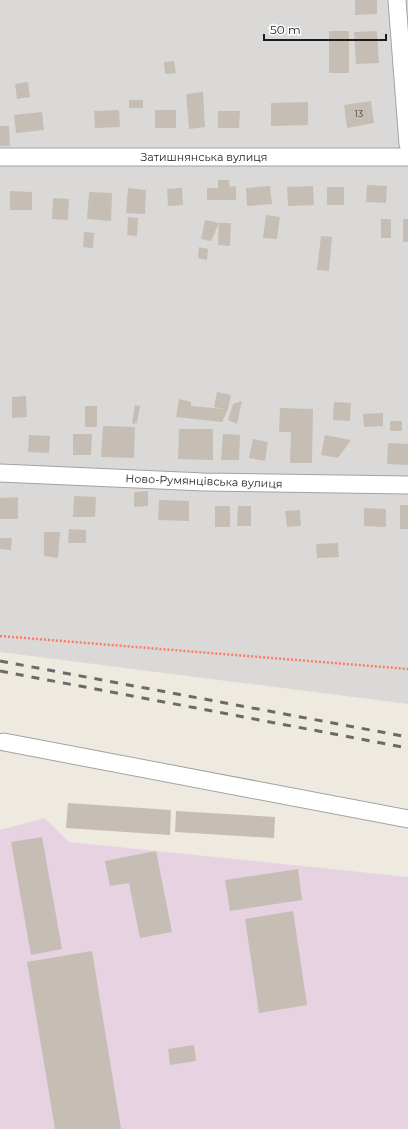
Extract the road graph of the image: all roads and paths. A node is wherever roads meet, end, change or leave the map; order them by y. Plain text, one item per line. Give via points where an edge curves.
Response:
1 (397, 0) edge
2 (408, 144) edge
3 (0, 156) edge
4 (408, 157) edge
5 (0, 473) edge
6 (408, 485) edge
7 (0, 636) edge
8 (408, 669) edge
9 (4, 742) dead end
10 (408, 819) edge

1 - 2 street
3 - 4 street, Затишнянська вулиця
5 - 6 street, Ново-Румянцівська вулиця via 204,482
7 - 8 path
9 - 10 street

